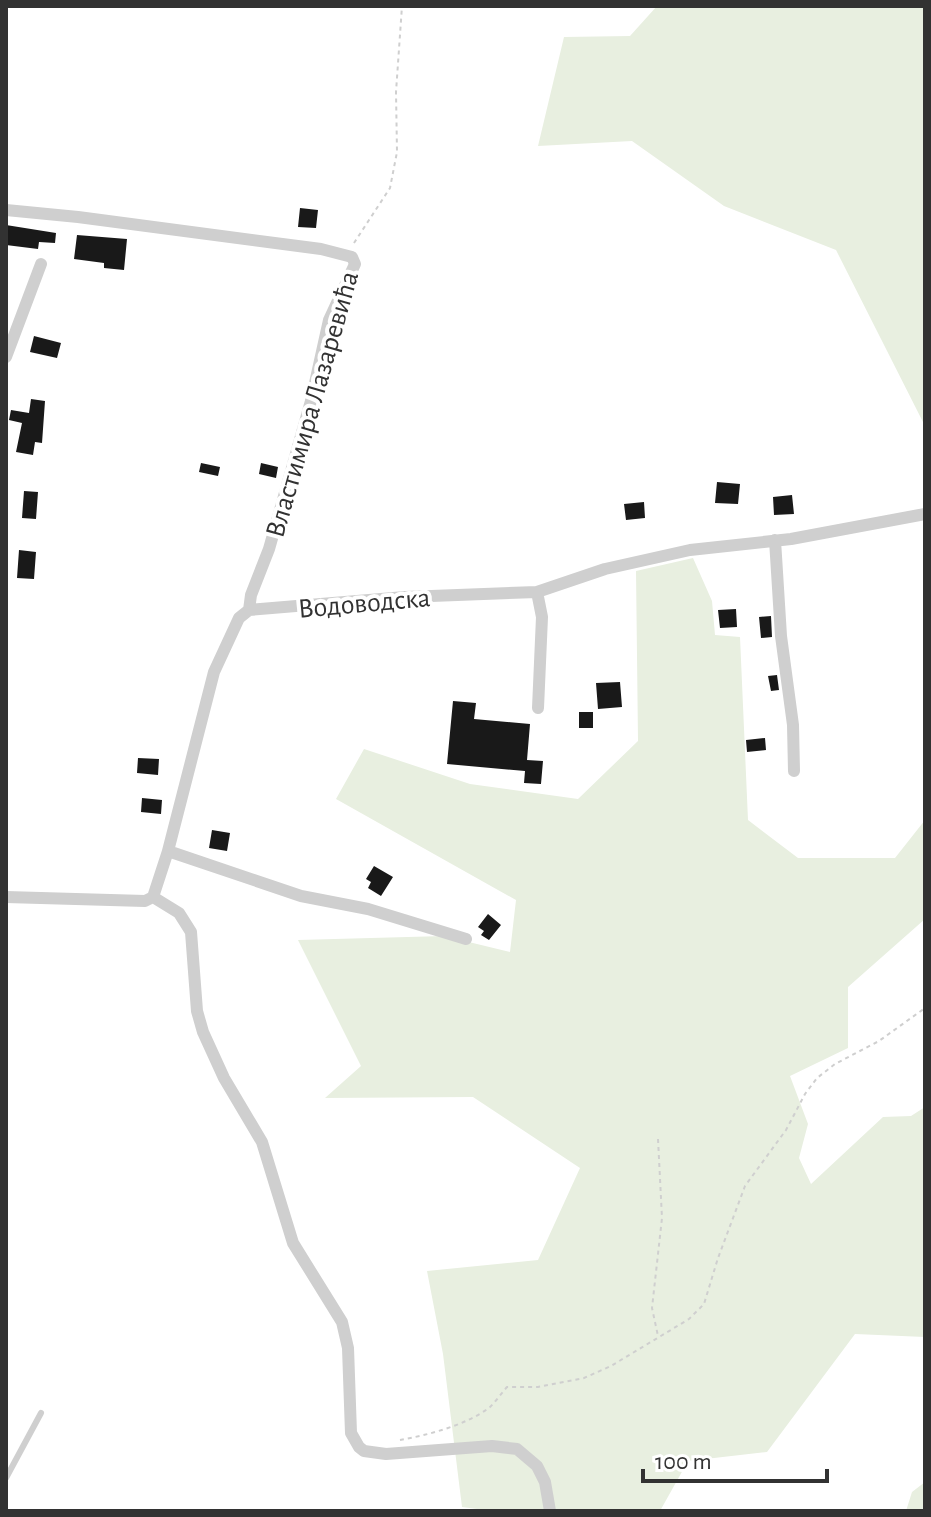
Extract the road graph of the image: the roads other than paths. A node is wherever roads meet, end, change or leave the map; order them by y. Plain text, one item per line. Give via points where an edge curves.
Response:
1 (6, 210) edge
2 (41, 264) dead end
3 (6, 357) edge
4 (925, 514) edge
5 (775, 540) junction
6 (537, 592) junction
7 (249, 610) junction
8 (538, 708) dead end
9 (794, 771) dead end
10 (168, 851) junction
11 (6, 897) edge
12 (153, 897) junction
13 (466, 939) dead end
14 (41, 1413) dead end
15 (6, 1478) edge
16 (550, 1511) edge

1 - 7 street, Властимира Лазаревића via 347,254 355,264 329,320 311,401
2 - 3 street
4 - 5 street, Водоводска
5 - 6 street, Водоводска via 690,550 605,569
5 - 9 street
6 - 7 street, Водоводска
6 - 8 street via 542,617
7 - 10 street via 239,618 214,672
10 - 12 street
10 - 13 street via 301,896 368,909
11 - 12 street
12 - 16 street via 179,913 191,932 203,1032 262,1142 293,1243 342,1322 351,1433 359,1447 371,1454 517,1449 537,1466
14 - 15 lane

